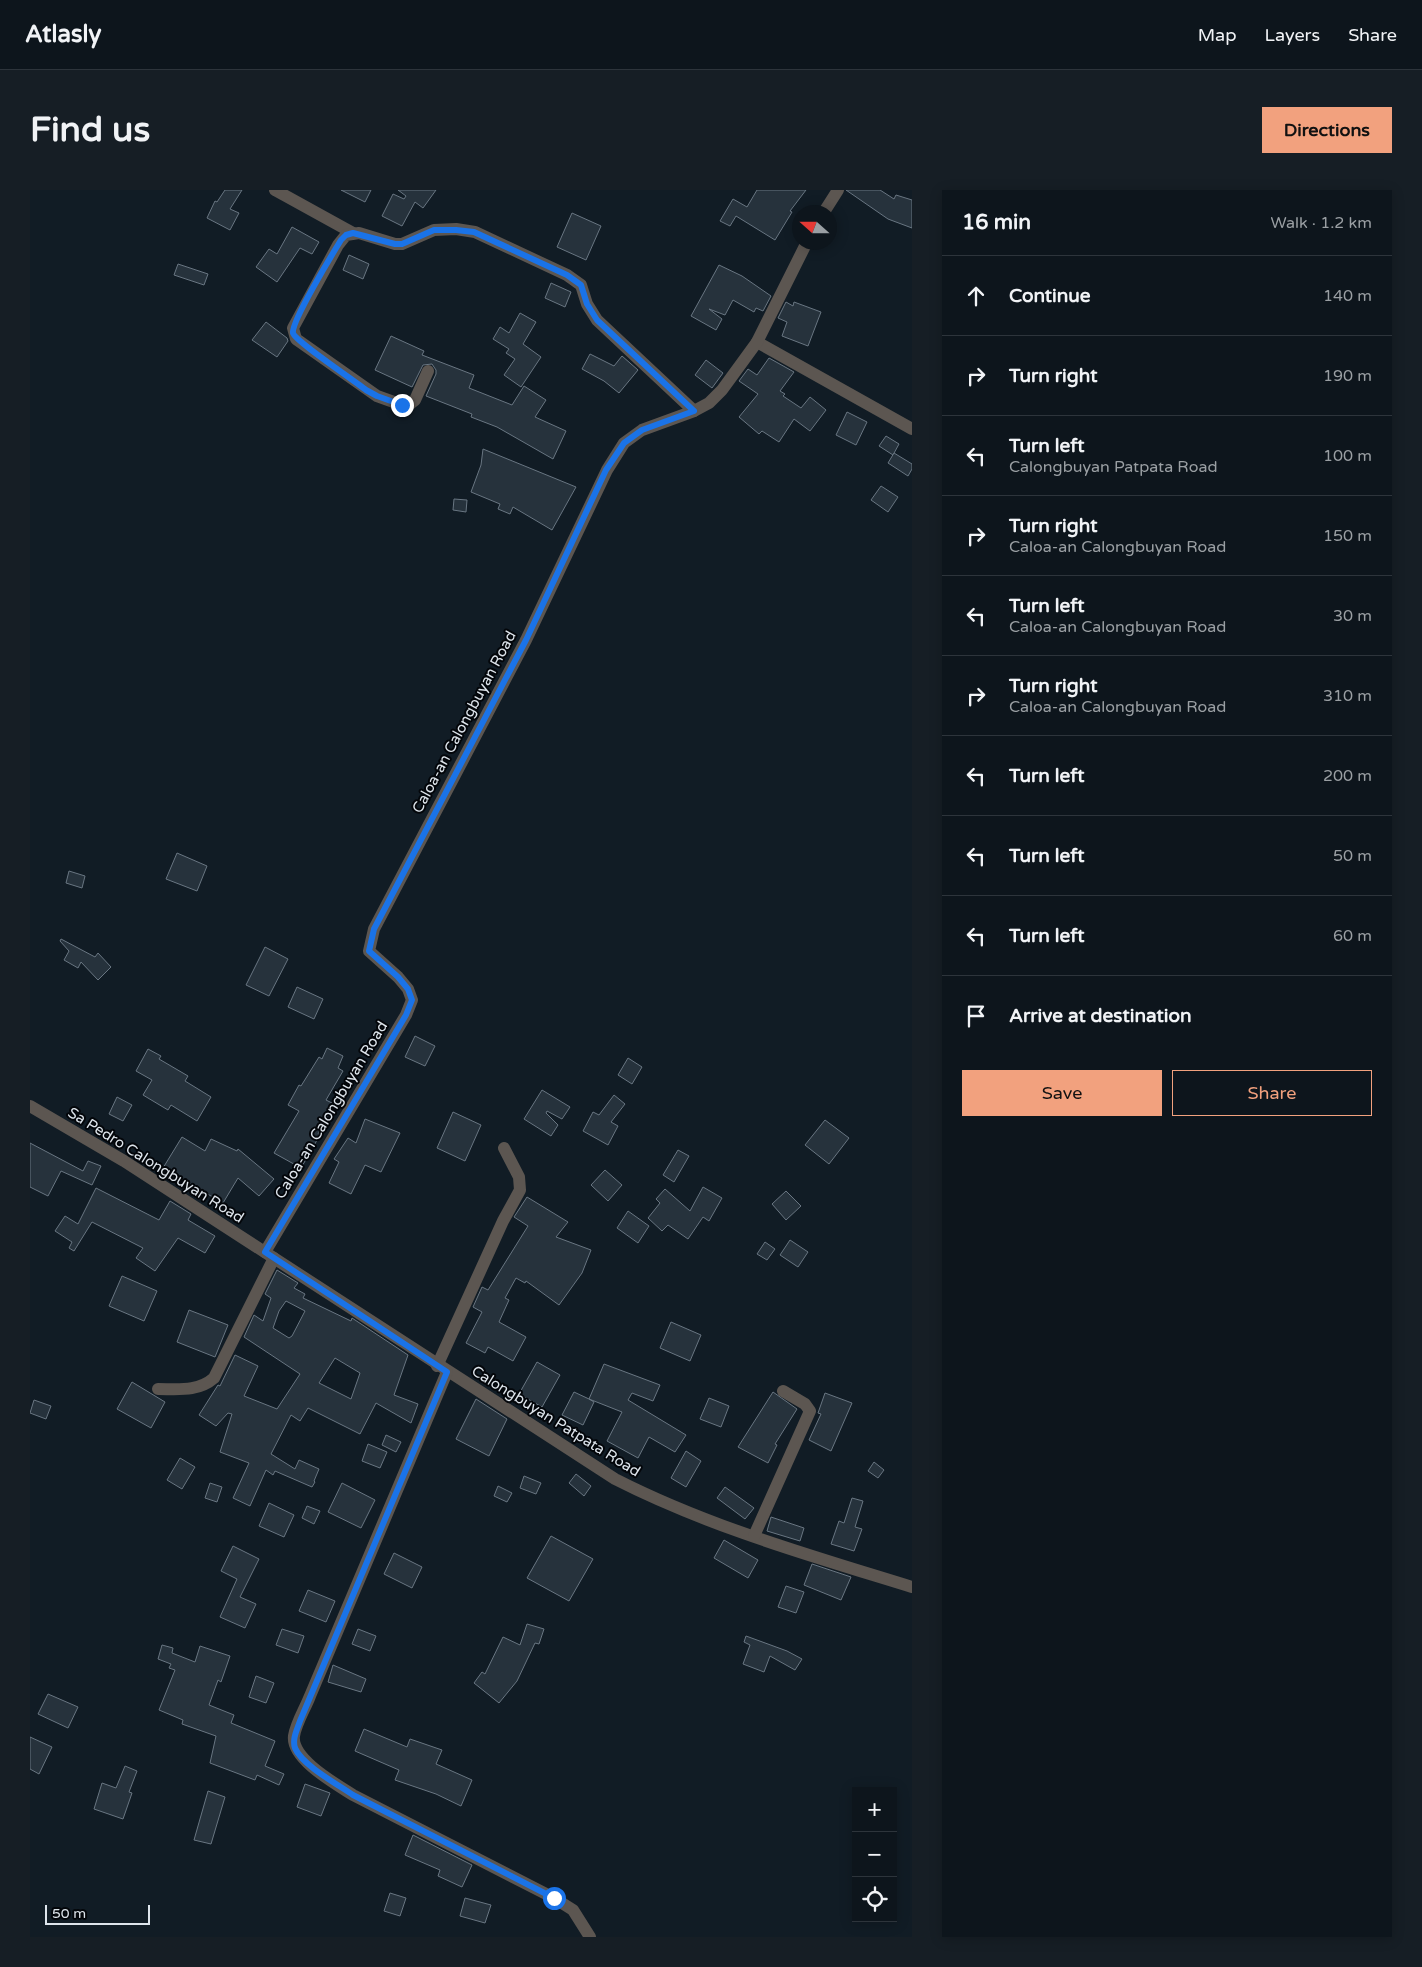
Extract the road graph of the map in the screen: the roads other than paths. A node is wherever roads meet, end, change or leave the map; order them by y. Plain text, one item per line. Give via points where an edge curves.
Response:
1 (275, 190) edge
2 (838, 190) edge
3 (828, 205) edge
4 (353, 233) junction
5 (803, 250) edge
6 (757, 342) junction
7 (428, 371) dead end
8 (694, 411) junction
9 (912, 430) edge
10 (30, 1106) edge
11 (504, 1148) dead end
12 (270, 1255) junction
13 (442, 1369) junction
14 (158, 1389) dead end
15 (782, 1391) dead end
16 (754, 1536) junction
17 (912, 1587) edge
18 (590, 1937) edge

1 - 4 street
2 - 3 street
4 - 7 street via 341,240 307,299 293,333 303,345 366,390 390,402 402,405 416,400
4 - 8 street via 395,244 434,230 474,232 567,275 581,285 602,326
5 - 6 street, Caloa-an Calongbuyan Road
6 - 8 street, Caloa-an Calongbuyan Road via 722,390 709,403
6 - 9 street
8 - 12 street, Caloa-an Calongbuyan Road via 642,430 624,443 606,470 526,640 374,929 369,951 408,989 412,1000
10 - 12 street, Sa Pedro Calongbuyan Road
11 - 13 street via 519,1178 520,1190 503,1221
12 - 13 street, Calongbuyan Patpata Road
12 - 14 street via 214,1378 208,1384 190,1389
13 - 16 street, Calongbuyan Patpata Road via 615,1479
13 - 18 street via 300,1721 294,1737 295,1748 322,1774 353,1795 573,1910
15 - 16 street via 805,1404 810,1411
16 - 17 street, Calongbuyan Patpata Road

